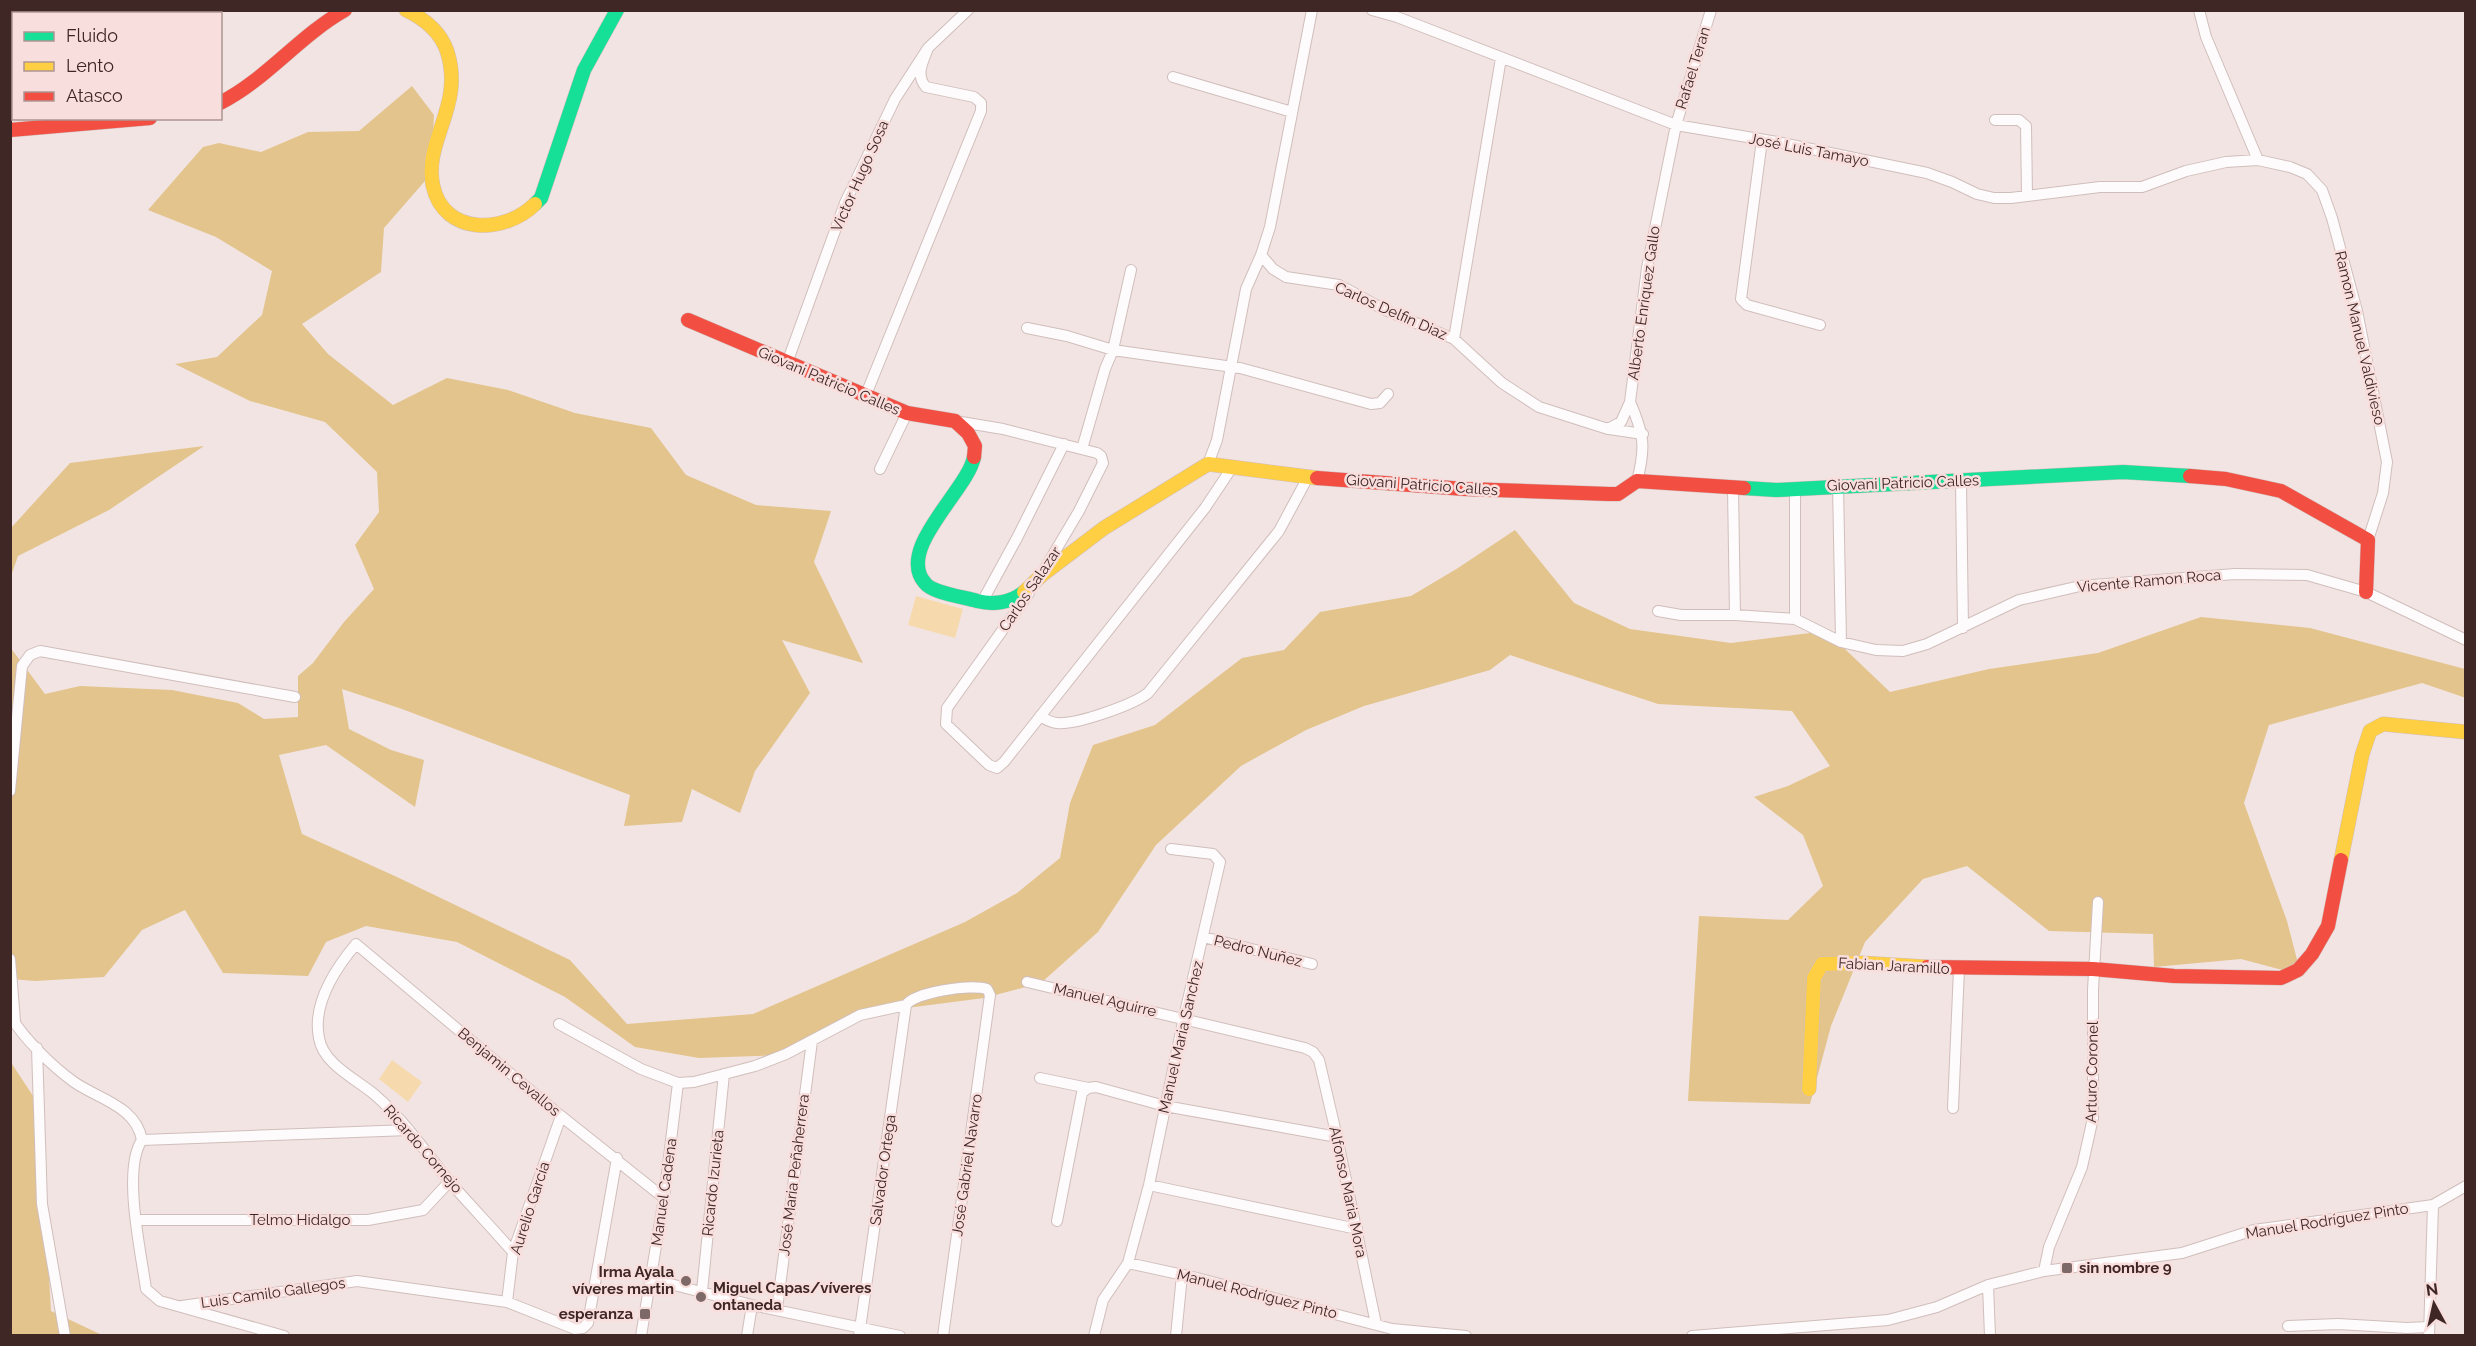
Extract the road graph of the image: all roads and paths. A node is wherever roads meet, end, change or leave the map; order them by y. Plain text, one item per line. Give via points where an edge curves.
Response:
1 (345, 10) edge
2 (406, 10) edge
3 (617, 10) edge
4 (968, 10) edge
5 (1312, 10) edge
6 (1372, 10) edge
7 (1711, 10) edge
8 (2199, 10) edge
9 (1398, 14) edge
10 (928, 48) junction
11 (1501, 58) junction
12 (1173, 77) dead end
13 (222, 102) edge
14 (1292, 112) junction
15 (127, 120) edge
16 (1995, 120) dead end
17 (1676, 125) junction
18 (10, 130) edge
19 (1762, 140) junction
20 (2258, 160) junction
21 (2026, 196) junction
22 (1261, 255) junction
23 (1131, 270) dead end
24 (688, 320) dead end
25 (1821, 325) dead end
26 (1027, 328) dead end
27 (1454, 339) junction
28 (1113, 350) junction
29 (787, 363) junction
30 (1232, 368) junction
31 (1388, 394) dead end
32 (865, 397) junction
33 (1630, 402) junction
34 (907, 413) junction
35 (955, 422) junction
36 (1608, 429) junction
37 (1643, 434) junction
38 (1064, 444) junction
39 (1082, 449) junction
40 (1208, 464) junction
41 (1233, 466) junction
42 (880, 469) dead end
43 (1308, 477) junction
44 (1636, 481) junction
45 (1961, 482) junction
46 (1838, 485) junction
47 (1732, 487) junction
48 (1795, 488) junction
49 (2368, 540) junction
50 (1042, 575) junction
51 (2366, 592) junction
52 (982, 602) junction
53 (1658, 611) dead end
54 (1735, 615) junction
55 (1795, 620) junction
56 (1963, 628) junction
57 (2466, 640) edge
58 (1841, 642) junction
59 (296, 697) dead end
60 (1040, 716) junction
61 (2466, 732) edge
62 (10, 791) edge
63 (1171, 849) dead end
64 (2098, 902) dead end
65 (1203, 937) junction
66 (10, 959) edge
67 (1312, 964) dead end
68 (1959, 969) junction
69 (2093, 969) junction
70 (1027, 982) dead end
71 (906, 1005) junction
72 (1184, 1017) junction
73 (13, 1020) edge
74 (559, 1024) dead end
75 (812, 1041) junction
76 (37, 1048) junction
77 (325, 1055) joint
78 (1319, 1060) joint
79 (724, 1074) junction
80 (1040, 1078) dead end
81 (678, 1083) junction
82 (1809, 1089) dead end
83 (1085, 1091) junction
84 (1165, 1106) junction
85 (1953, 1108) dead end
86 (561, 1116) junction
87 (409, 1130) junction
88 (1337, 1137) junction
89 (142, 1140) junction
90 (617, 1158) junction
91 (450, 1181) junction
92 (1149, 1185) junction
93 (2466, 1186) edge
94 (664, 1198) junction
95 (2433, 1205) junction
96 (137, 1220) junction
97 (1057, 1221) dead end
98 (1357, 1229) junction
99 (513, 1252) junction
100 (1128, 1263) junction
101 (2044, 1271) junction
102 (1182, 1275) junction
103 (651, 1279) junction
104 (1988, 1285) junction
105 (702, 1292) junction
106 (507, 1302) junction
107 (752, 1305) junction
108 (182, 1306) junction
109 (777, 1309) junction
110 (1376, 1324) junction
111 (2288, 1326) dead end
112 (860, 1331) edge
113 (2429, 1331) edge
114 (1392, 1332) edge
115 (65, 1335) edge
116 (284, 1335) edge
117 (641, 1335) edge
118 (747, 1335) edge
119 (895, 1335) edge
120 (944, 1335) edge
121 (1094, 1335) edge
122 (1176, 1335) edge
123 (1445, 1335) edge
124 (1466, 1335) edge
125 (1692, 1335) edge
126 (1990, 1335) edge

1 - 13 street via 329,18 273,68
2 - 3 street via 439,34 452,74 451,93 437,141 434,188 446,211 457,220 499,227 521,218 541,198 584,70
4 - 10 street, Victor Hugo Sosa
5 - 14 street
6 - 9 street, José Luis Tamayo
7 - 17 street, Rafael Teran
8 - 20 street via 2206,38
9 - 11 street, José Luis Tamayo
10 - 29 street, Victor Hugo Sosa via 895,99 846,203
10 - 32 street via 920,73 926,87 974,97 981,102 981,111
11 - 17 street, José Luis Tamayo
11 - 27 street
12 - 14 street
14 - 22 street
15 - 18 street
16 - 21 street via 2019,120 2026,126
17 - 19 street, José Luis Tamayo
17 - 33 street, Alberto Enriquez Gallo via 1647,268
19 - 21 street, José Luis Tamayo via 1927,173 1994,198
19 - 25 street via 1741,299 1747,305
20 - 21 street, José Luis Tamayo via 2186,171 2142,187 2100,187
20 - 49 street, Ramon Manuel Valdivieso via 2307,174 2322,190 2332,218 2357,311 2387,462 2383,493
22 - 27 street, Carlos Delfin Diaz via 1286,277 1339,285 1385,310
22 - 30 street via 1246,289
23 - 28 street
24 - 29 street, Giovani Patricio Calles
26 - 28 street
27 - 36 street, Carlos Delfin Diaz via 1502,383 1539,407
28 - 30 street
28 - 39 street
29 - 32 street, Giovani Patricio Calles
30 - 31 street via 1371,404 1380,403
30 - 40 street
32 - 34 street, Giovani Patricio Calles
33 - 36 street via 1621,422
33 - 37 street, Alberto Enriquez Gallo
34 - 35 street, Giovani Patricio Calles
34 - 42 street
35 - 38 street
35 - 52 street via 975,446 973,461 923,542 919,572 933,589
36 - 37 street, Carlos Delfin Diaz
37 - 44 street, Alberto Enriquez Gallo via 1642,462
38 - 39 street
38 - 52 street
39 - 50 street, Carlos Salazar via 1101,456 1103,463
40 - 41 street, Giovani Patricio Calles
40 - 50 street via 1104,528
41 - 43 street, Giovani Patricio Calles
41 - 60 street via 1205,508
43 - 44 street, Giovani Patricio Calles via 1465,489 1610,494 1618,494
43 - 60 street via 1279,531 1148,693 1130,704 1076,721 1057,723
44 - 47 street, Giovani Patricio Calles
45 - 46 street, Giovani Patricio Calles
45 - 49 street, Giovani Patricio Calles via 2123,472 2226,479 2281,491
45 - 56 street
46 - 48 street, Giovani Patricio Calles
46 - 58 street
47 - 48 street, Giovani Patricio Calles
47 - 54 street
48 - 55 street
49 - 51 street
50 - 52 street via 1018,597 1001,603
50 - 60 street, Carlos Salazar via 947,708 946,724 988,765 997,768
51 - 56 street, Vicente Ramon Roca via 2307,575 2235,574 2080,586 2019,600
51 - 57 street, Vicente Ramon Roca
53 - 54 street, Vicente Ramon Roca
54 - 55 street, Vicente Ramon Roca
55 - 58 street, Vicente Ramon Roca
56 - 58 street, Vicente Ramon Roca via 1903,651
59 - 62 street via 40,651 30,655 22,666
61 - 69 street, Fabian Jaramillo via 2383,724 2370,731 2328,926 2298,970 2281,978 2174,976
63 - 65 street, Manuel Maria Sanchez via 1214,854 1219,859
64 - 69 street, Arturo Coronel
65 - 67 street, Pedro Nuñez
65 - 72 street, Manuel Maria Sanchez
66 - 73 street
68 - 69 street, Fabian Jaramillo
68 - 82 street, Fabian Jaramillo via 1822,964 1814,978
68 - 85 street
69 - 101 street, Arturo Coronel via 2093,1118 2082,1167 2049,1247
70 - 72 street, Manuel Aguirre
71 - 75 street via 860,1015
71 - 112 street, Salvador Ortega
71 - 120 street, José Gabriel Navarro via 922,994 953,990 982,987 990,995
72 - 78 street, Manuel Aguirre via 1305,1048
72 - 84 street, Manuel Maria Sanchez
73 - 76 street
74 - 81 street via 641,1069
75 - 79 street via 786,1054
75 - 109 street, José Maria Peñaherrera
76 - 89 street via 74,1082 127,1113 140,1128
76 - 115 street via 42,1204
77 - 86 street, Benjamin Cevallos via 319,1039 318,1017 339,964 356,944
77 - 87 street, Ricardo Cornejo via 374,1094
78 - 88 street, Alfonso Maria Mora
79 - 81 street
79 - 105 street, Ricardo Izurieta
80 - 83 street
81 - 94 street, Manuel Cadena
83 - 84 street via 1096,1087
83 - 97 street
84 - 88 street
84 - 92 street, Manuel Maria Sanchez
86 - 90 street, Benjamin Cevallos
86 - 99 street, Aurelio García
87 - 89 street
87 - 91 street, Ricardo Cornejo
88 - 98 street, Alfonso Maria Mora
89 - 96 street via 134,1157 132,1192
90 - 94 street, Benjamin Cevallos
90 - 106 street, Luis Camilo Gallegos via 588,1323 575,1329
91 - 96 street, Telmo Hidalgo via 423,1210 368,1220
91 - 99 street, Ricardo Cornejo
92 - 98 street
92 - 100 street, Manuel Maria Sanchez
93 - 95 street, Manuel Rodríguez Pinto
94 - 103 street, Manuel Cadena
95 - 101 street, Manuel Rodríguez Pinto via 2254,1230 2182,1253
95 - 113 street
96 - 108 street via 146,1288 160,1300
98 - 110 street, Alfonso Maria Mora
99 - 106 street, Aurelio García
100 - 102 street, Manuel Rodríguez Pinto
100 - 121 street via 1103,1300
101 - 104 street, Manuel Rodríguez Pinto
102 - 110 street, Manuel Rodríguez Pinto
102 - 122 street
103 - 105 street
103 - 117 street, Manuel Cadena
104 - 125 street, Manuel Rodríguez Pinto via 1937,1307 1888,1320
104 - 126 street
105 - 107 street
106 - 108 street, Luis Camilo Gallegos via 357,1281
107 - 109 street
107 - 118 street
108 - 116 street
109 - 112 street
110 - 114 street, Manuel Rodríguez Pinto
111 - 113 street via 2338,1324
112 - 119 street
114 - 123 street, Manuel Rodríguez Pinto
123 - 124 street, Manuel Rodríguez Pinto

